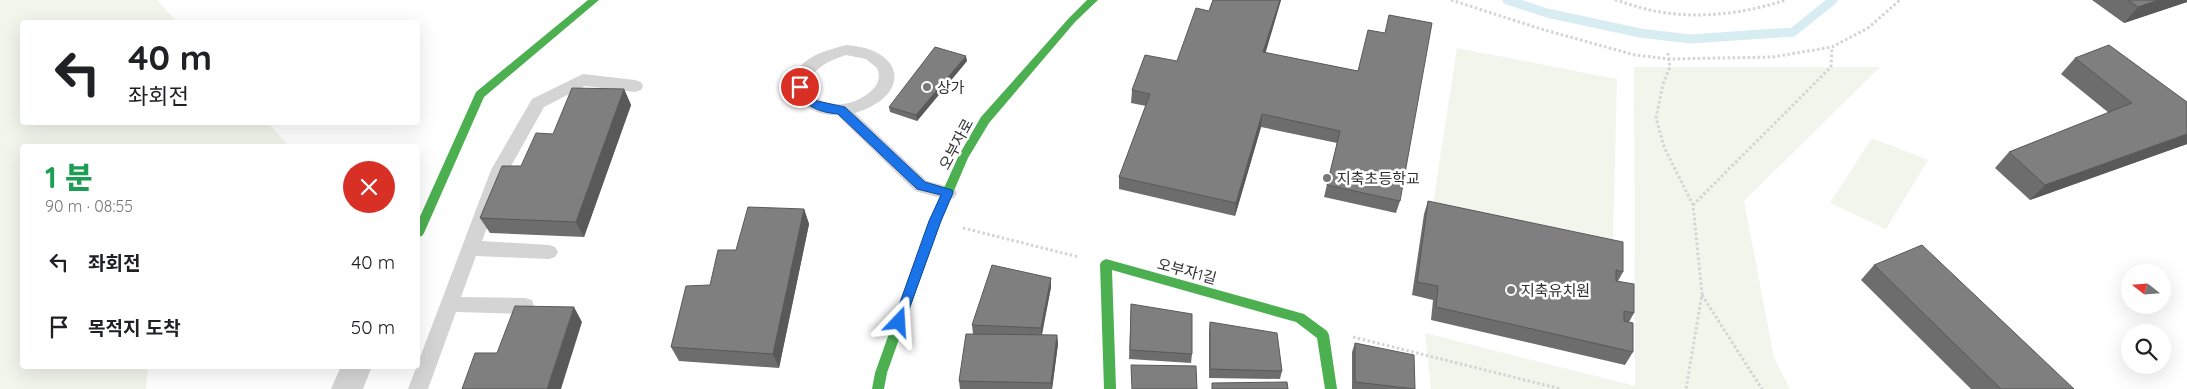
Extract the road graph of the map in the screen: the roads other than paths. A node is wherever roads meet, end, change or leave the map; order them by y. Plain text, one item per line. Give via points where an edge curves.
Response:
1 (594, 0) edge
2 (1093, 0) edge
3 (635, 86) dead end
4 (841, 110) junction
5 (948, 193) junction
6 (420, 229) edge
7 (469, 248) junction
8 (550, 252) dead end
9 (450, 304) junction
10 (525, 306) edge
11 (356, 369) edge
12 (347, 389) edge
13 (418, 389) edge
14 (878, 389) edge
15 (1110, 389) edge
16 (1331, 389) edge

1 - 6 street via 480,95
2 - 5 street, 오부자로 via 985,120
3 - 7 lane via 583,80 538,103 497,175
4 - 4 lane via 813,104 800,87 808,66 828,46 870,54 885,68 887,77 878,95
4 - 5 lane via 921,186
5 - 14 street, 오부자로 via 935,221
7 - 8 lane
7 - 9 lane
9 - 10 lane
9 - 13 lane
11 - 12 street
15 - 16 street, 오부자1길 via 1106,264 1300,318 1323,335

